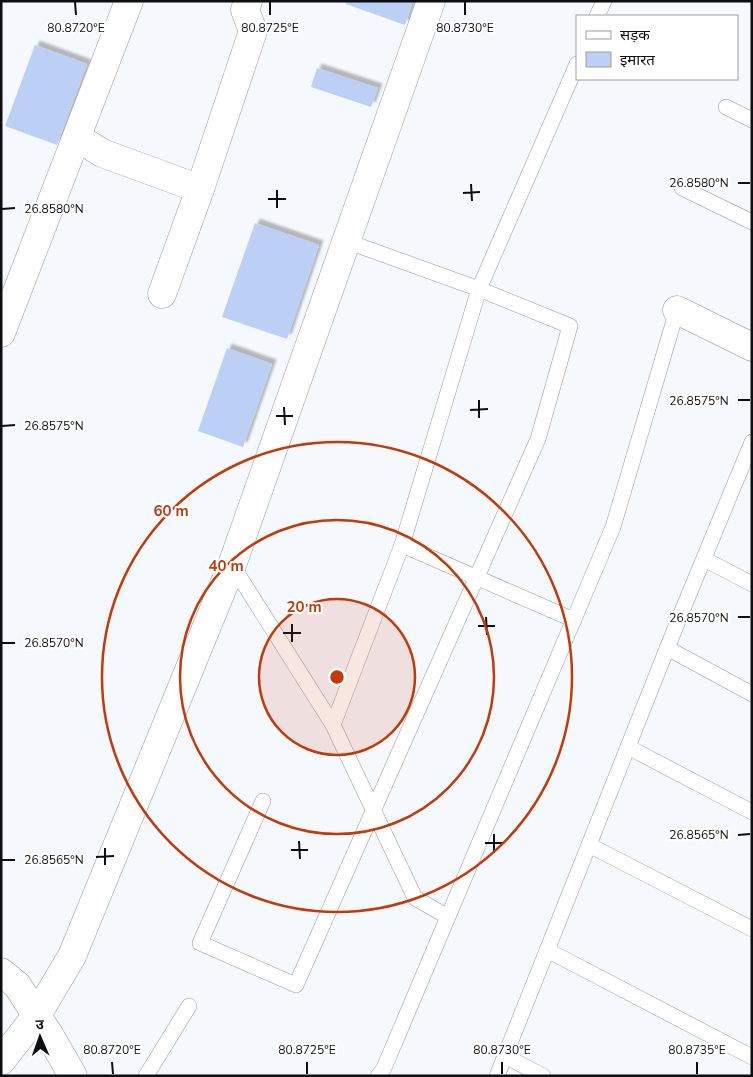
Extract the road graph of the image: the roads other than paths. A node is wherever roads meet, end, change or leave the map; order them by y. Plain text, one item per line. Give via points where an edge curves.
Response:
1 (129, 1) edge
2 (248, 1) edge
3 (431, 1) edge
4 (604, 1) edge
5 (597, 15) edge
6 (576, 66) edge
7 (726, 107) dead end
8 (752, 120) edge
9 (77, 137) junction
10 (682, 188) dead end
11 (200, 189) junction
12 (752, 222) edge
13 (346, 241) junction
14 (479, 289) junction
15 (162, 294) dead end
16 (677, 310) joint
17 (1, 333) edge
18 (752, 347) edge
19 (752, 442) edge
20 (747, 467) edge
21 (402, 545) junction
22 (704, 559) junction
23 (232, 565) junction
24 (476, 578) junction
25 (752, 584) edge
26 (574, 620) junction
27 (667, 648) junction
28 (752, 694) edge
29 (333, 724) junction
30 (628, 747) junction
31 (263, 801) dead end
32 (373, 810) junction
33 (752, 812) edge
34 (589, 845) junction
35 (448, 917) junction
36 (752, 930) edge
37 (547, 950) junction
38 (1, 972) edge
39 (189, 1006) dead end
40 (37, 1015) junction
41 (506, 1056) junction
42 (752, 1057) edge
43 (1, 1061) edge
44 (73, 1076) edge
45 (146, 1076) edge
46 (378, 1076) edge
47 (497, 1076) edge
48 (543, 1076) edge

1 - 9 street
2 - 11 street via 245,10 253,31
3 - 13 street
4 - 5 lane
6 - 14 lane
7 - 8 lane
9 - 11 street via 102,153
9 - 17 street
10 - 12 lane
11 - 15 street
13 - 14 lane
13 - 23 street
14 - 21 lane
14 - 24 lane via 570,326 538,439
16 - 18 street
16 - 26 lane via 613,527
19 - 20 lane
20 - 22 lane
21 - 24 lane
21 - 29 lane
22 - 25 lane
22 - 27 lane
23 - 29 lane
23 - 40 street via 72,956
24 - 26 lane
24 - 32 lane
26 - 35 lane
27 - 28 lane
27 - 30 lane
29 - 32 lane
30 - 33 lane
30 - 34 lane
31 - 32 lane via 200,943 296,985
32 - 35 lane via 415,898
34 - 36 lane
34 - 37 lane
35 - 46 lane
37 - 41 lane
37 - 42 lane
38 - 40 street via 18,985
39 - 45 lane
40 - 43 street
40 - 44 street
41 - 47 lane
41 - 48 lane

